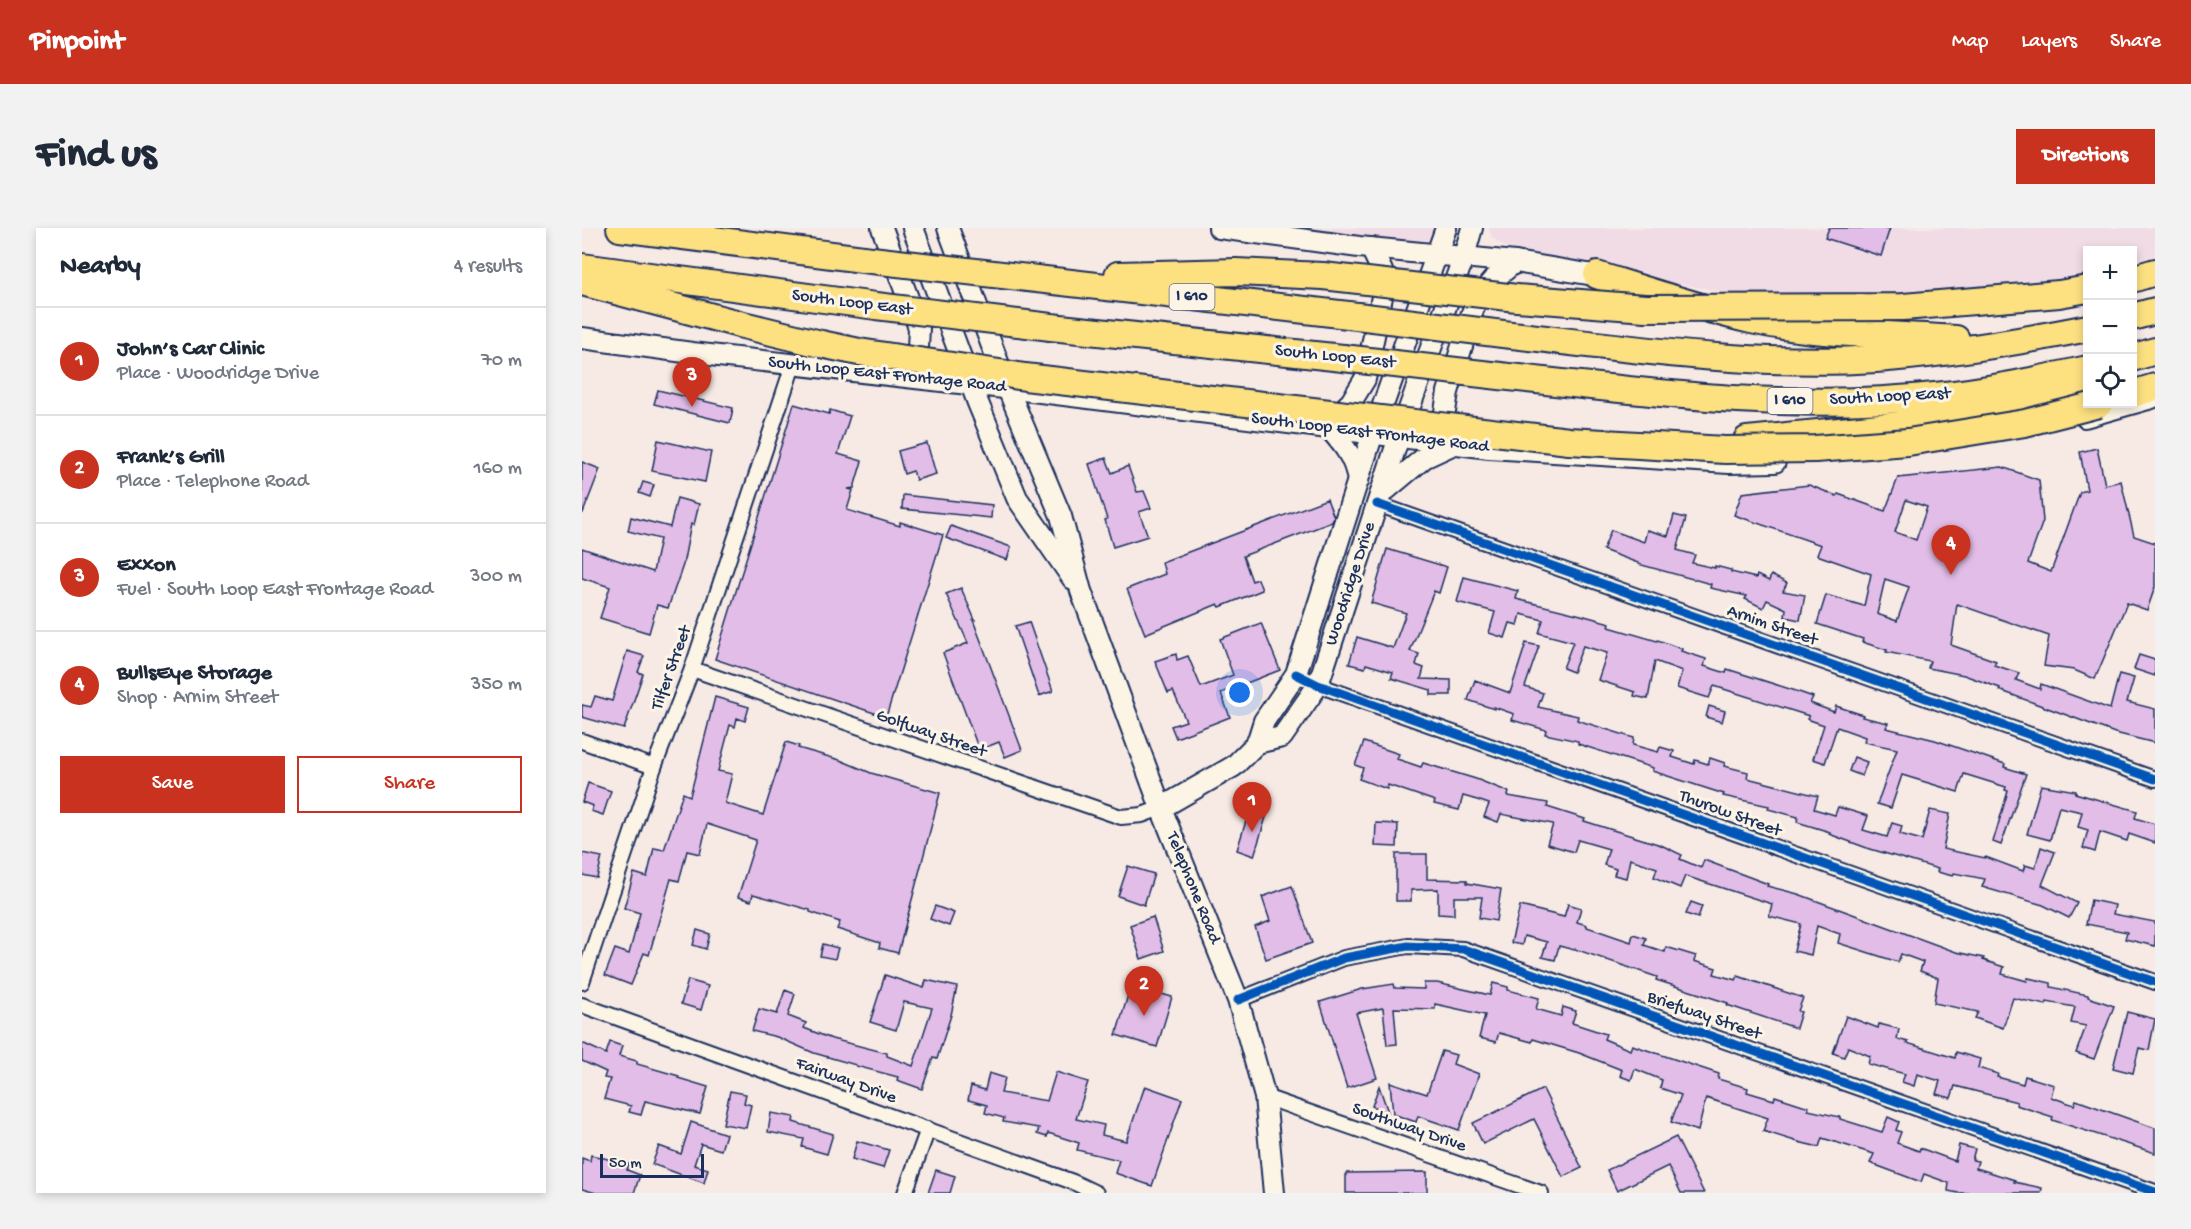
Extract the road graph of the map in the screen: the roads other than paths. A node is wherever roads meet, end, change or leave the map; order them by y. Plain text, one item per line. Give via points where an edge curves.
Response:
1 (620, 228) edge
2 (882, 228) edge
3 (913, 228) edge
4 (948, 228) edge
5 (1219, 228) edge
6 (1446, 228) edge
7 (1472, 228) edge
8 (1371, 248) junction
9 (1438, 253) junction
10 (1464, 256) junction
11 (1515, 262) junction
12 (2155, 263) edge
13 (582, 267) edge
14 (2137, 270) edge
15 (2155, 272) edge
16 (1597, 275) junction
17 (1028, 278) junction
18 (2137, 278) edge
19 (582, 282) edge
20 (2083, 288) edge
21 (2083, 288) edge
22 (2155, 311) edge
23 (2137, 316) edge
24 (2083, 329) edge
25 (582, 338) edge
26 (2013, 343) junction
27 (2155, 351) edge
28 (2137, 357) edge
29 (793, 365) junction
30 (2083, 370) edge
31 (889, 375) junction
32 (971, 386) junction
33 (2155, 387) edge
34 (1008, 389) junction
35 (2137, 393) edge
36 (2083, 394) edge
37 (2155, 397) edge
38 (2083, 408) edge
39 (1326, 427) junction
40 (1373, 433) junction
41 (1400, 437) junction
42 (1455, 444) junction
43 (1600, 456) junction
44 (1359, 482) junction
45 (1379, 500) junction
46 (1081, 591) junction
47 (692, 669) junction
48 (1296, 674) junction
49 (1318, 685) junction
50 (582, 741) edge
51 (1257, 743) junction
52 (654, 767) junction
53 (2155, 779) edge
54 (1161, 808) junction
55 (582, 982) edge
56 (2155, 982) edge
57 (1238, 1000) junction
58 (582, 1005) edge
59 (1265, 1097) junction
60 (928, 1129) junction
61 (2155, 1192) edge
62 (905, 1193) edge
63 (1096, 1193) edge
64 (1274, 1193) edge
65 (1542, 1193) edge

1 - 17 highway, I 610, bridge
2 - 31 main road via 919,328 918,348 913,356
3 - 32 main road, Telephone Road
4 - 34 main road, Telephone Road
5 - 8 main road
6 - 9 main road, Woodridge Drive
7 - 10 main road, Woodridge Drive
8 - 9 main road
8 - 39 main road via 1382,271 1383,292 1365,379 1351,402
9 - 10 main road
9 - 40 main road, Woodridge Drive
10 - 11 main road
10 - 41 main road, Woodridge Drive
11 - 16 main road
11 - 42 main road via 1476,300 1444,418
12 - 14 main road
13 - 30 highway, South Loop East / I 610, bridge via 1050,327 1704,398 1820,402 1934,397
15 - 18 highway
16 - 21 main road via 1751,305 1852,313 1949,312
16 - 26 highway via 1763,322 1809,329
17 - 20 highway, bridge via 1236,272 1323,276 1645,308 1904,307 2059,294
17 - 26 highway, I 610, bridge via 1699,356 1816,361 1875,359
19 - 38 highway, bridge via 859,352 1025,377 1569,441 1714,450 1815,449 1908,442 2025,423
22 - 23 highway
24 - 26 highway, I 610
25 - 29 main road, South Loop East Frontage Road
27 - 28 highway
29 - 31 main road, South Loop East Frontage Road
29 - 47 street, Tilfer Street
31 - 32 main road, South Loop East Frontage Road
32 - 34 main road, South Loop East Frontage Road
32 - 46 main road, Telephone Road via 1017,498
33 - 35 highway
34 - 39 main road, South Loop East Frontage Road
34 - 46 main road, Telephone Road via 1061,516
36 - 43 highway via 1919,424
37 - 43 main road, South Loop East Frontage Road via 2024,432 1887,454 1729,463
39 - 40 main road, South Loop East Frontage Road
39 - 44 main road via 1350,454
40 - 41 main road, South Loop East Frontage Road
40 - 44 main road, Woodridge Drive
41 - 42 main road, South Loop East Frontage Road
41 - 45 main road, Woodridge Drive
42 - 43 main road, South Loop East Frontage Road
42 - 45 main road via 1424,458
44 - 48 main road, Woodridge Drive
45 - 49 main road, Woodridge Drive
45 - 53 street, Arnim Street
46 - 54 main road, Telephone Road
47 - 52 street, Tilfer Street
47 - 54 street, Golfway Street via 1121,817
48 - 49 street, Thurow Street
48 - 51 main road, Woodridge Drive via 1264,721
49 - 51 main road, Woodridge Drive via 1282,737
49 - 56 street, Thurow Street
50 - 52 street
51 - 54 main road, Woodridge Drive via 1234,766
52 - 55 street, Tilfer Street
54 - 57 main road, Telephone Road
57 - 59 main road, Telephone Road
57 - 61 street, Briefway Street via 1344,958 1408,946 1463,949
58 - 60 street, Fairway Drive
59 - 64 main road, Telephone Road
59 - 65 street, Southway Drive
60 - 62 street
60 - 63 street, Fairway Drive

